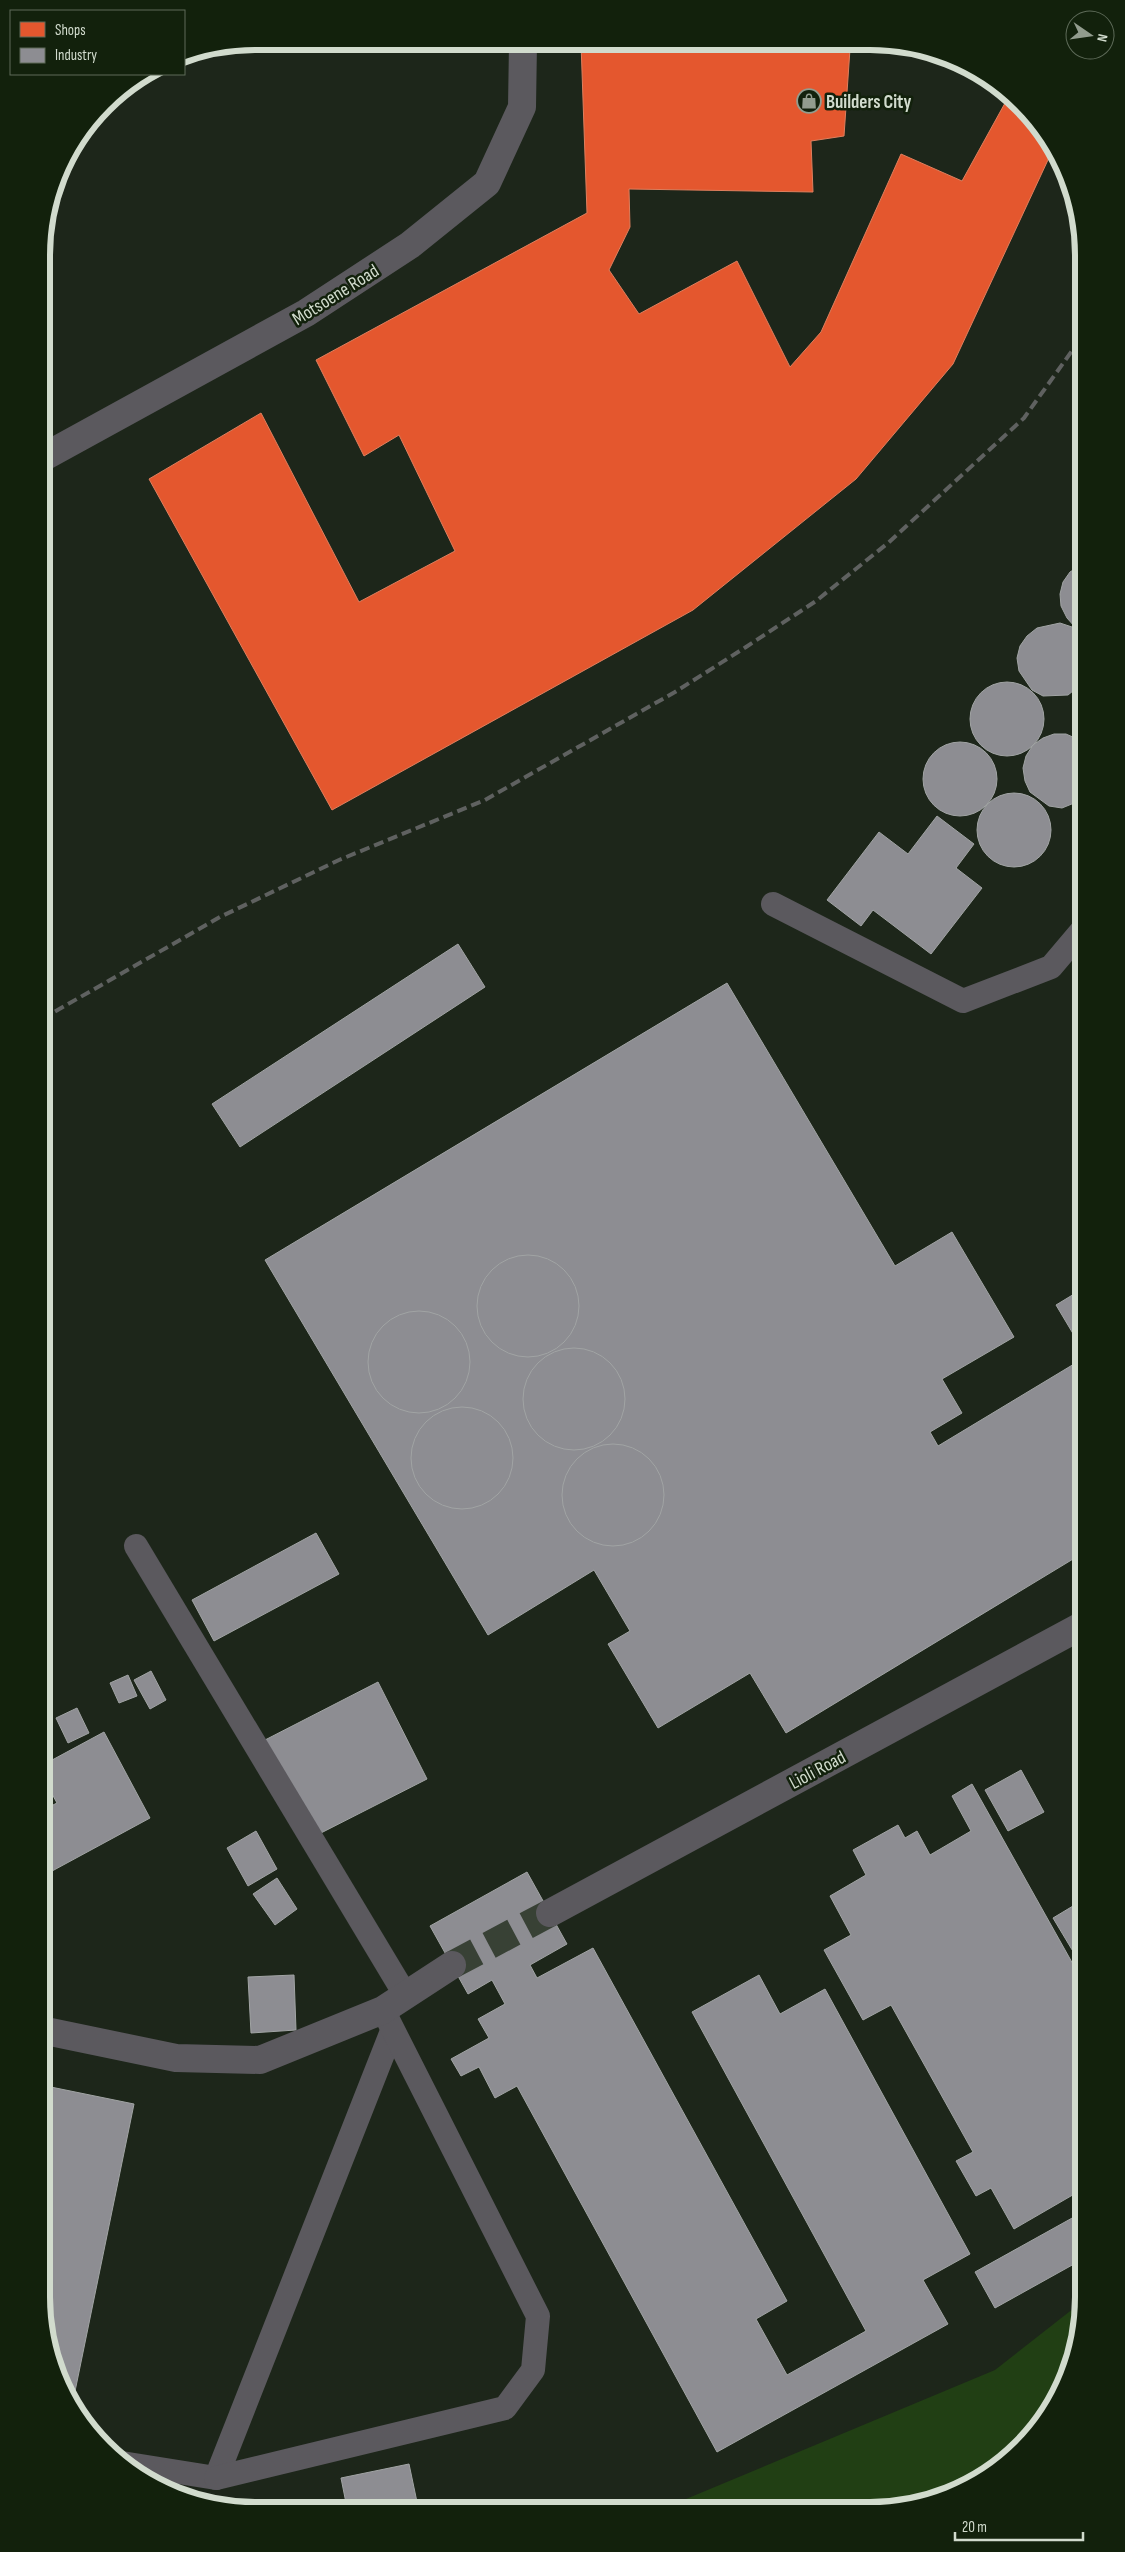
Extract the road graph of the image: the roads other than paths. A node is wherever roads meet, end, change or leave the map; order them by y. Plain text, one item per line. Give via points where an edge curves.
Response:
1 (523, 50) edge
2 (50, 454) edge
3 (772, 904) dead end
4 (1075, 939) edge
5 (136, 1546) dead end
6 (1075, 1630) edge
7 (550, 1913) tunnel mouth
8 (452, 1965) tunnel mouth
9 (394, 2012) junction
10 (50, 2032) edge
11 (139, 2466) edge
12 (216, 2478) junction

1 - 2 street, Motsoene Road via 522,106 487,184 410,246 306,313
3 - 4 lane via 963,1001 1051,967
5 - 9 lane
6 - 7 street, Lioli Road
8 - 9 street
9 - 10 street via 260,2060 176,2058
9 - 12 lane
9 - 12 lane via 538,2316 532,2370 505,2408
11 - 12 lane

